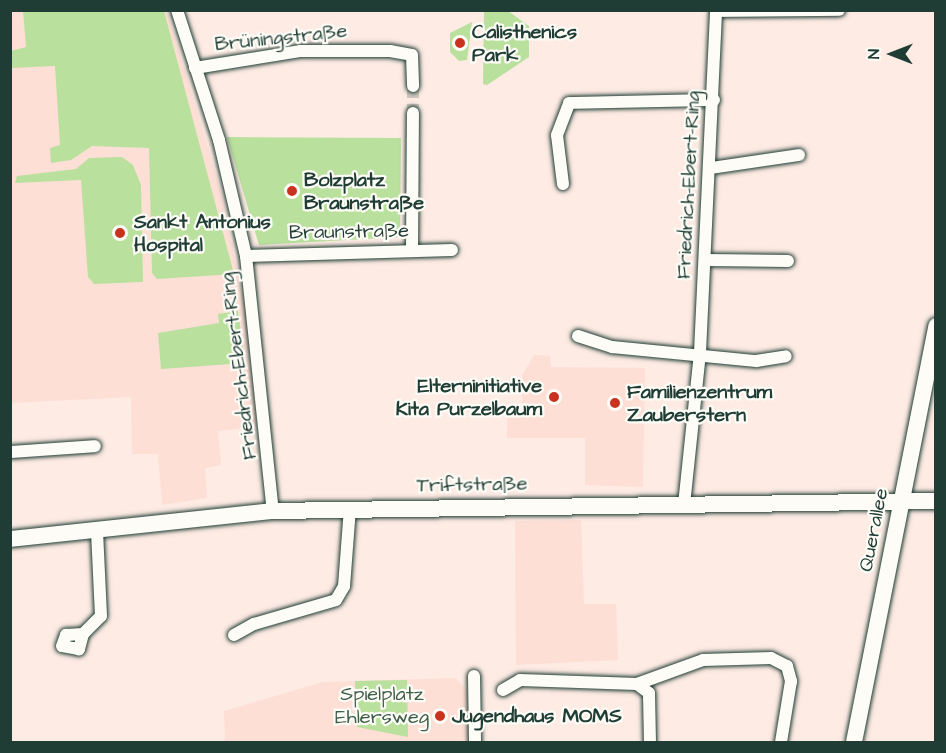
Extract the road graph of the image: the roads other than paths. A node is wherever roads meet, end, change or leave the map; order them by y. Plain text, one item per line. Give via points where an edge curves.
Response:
1 (177, 10) edge
2 (839, 10) edge
3 (716, 11) edge
4 (195, 68) junction
5 (413, 86) tunnel mouth
6 (714, 100) junction
7 (413, 113) tunnel mouth
8 (799, 155) dead end
9 (711, 168) junction
10 (563, 184) dead end
11 (412, 250) junction
12 (452, 250) dead end
13 (246, 256) junction
14 (705, 260) junction
15 (788, 261) dead end
16 (936, 326) edge
17 (578, 336) dead end
18 (700, 352) junction
19 (786, 356) dead end
20 (95, 446) dead end
21 (10, 452) edge
22 (901, 501) junction
23 (936, 501) edge
24 (684, 505) junction
25 (350, 508) junction
26 (273, 511) junction
27 (97, 530) junction
28 (11, 537) edge
29 (83, 634) dead end
30 (234, 635) dead end
31 (474, 676) dead end
32 (637, 684) junction
33 (503, 690) dead end
34 (476, 742) edge
35 (650, 742) edge
36 (781, 742) edge
37 (854, 742) edge

1 - 4 street, Friedrich-Ebert-Ring
2 - 3 street
3 - 6 street, Friedrich-Ebert-Ring
4 - 5 street, Brüningstraße via 300,51 390,51 412,55
4 - 13 street, Friedrich-Ebert-Ring
6 - 9 street, Friedrich-Ebert-Ring
6 - 10 street via 569,103 557,135
7 - 11 street
8 - 9 street
9 - 14 street, Friedrich-Ebert-Ring
11 - 12 street, Braunstraße
11 - 13 street, Braunstraße
13 - 26 street, Friedrich-Ebert-Ring
14 - 15 street
14 - 18 street, Friedrich-Ebert-Ring
16 - 22 street, Querallee
17 - 18 street via 612,347
18 - 19 street via 756,361
18 - 24 street, Friedrich-Ebert-Ring
20 - 21 street
22 - 23 street, Triftstraße
22 - 24 street, Triftstraße
22 - 37 street, Querallee
24 - 25 street, Triftstraße
25 - 26 street, Triftstraße
25 - 30 street via 344,586 336,600 254,624
26 - 27 street, Triftstraße
27 - 28 street, Triftstraße
27 - 29 street via 101,616
31 - 34 street
32 - 33 street via 520,680
32 - 35 street via 649,693
32 - 36 street via 703,660 771,658 787,666 791,681

